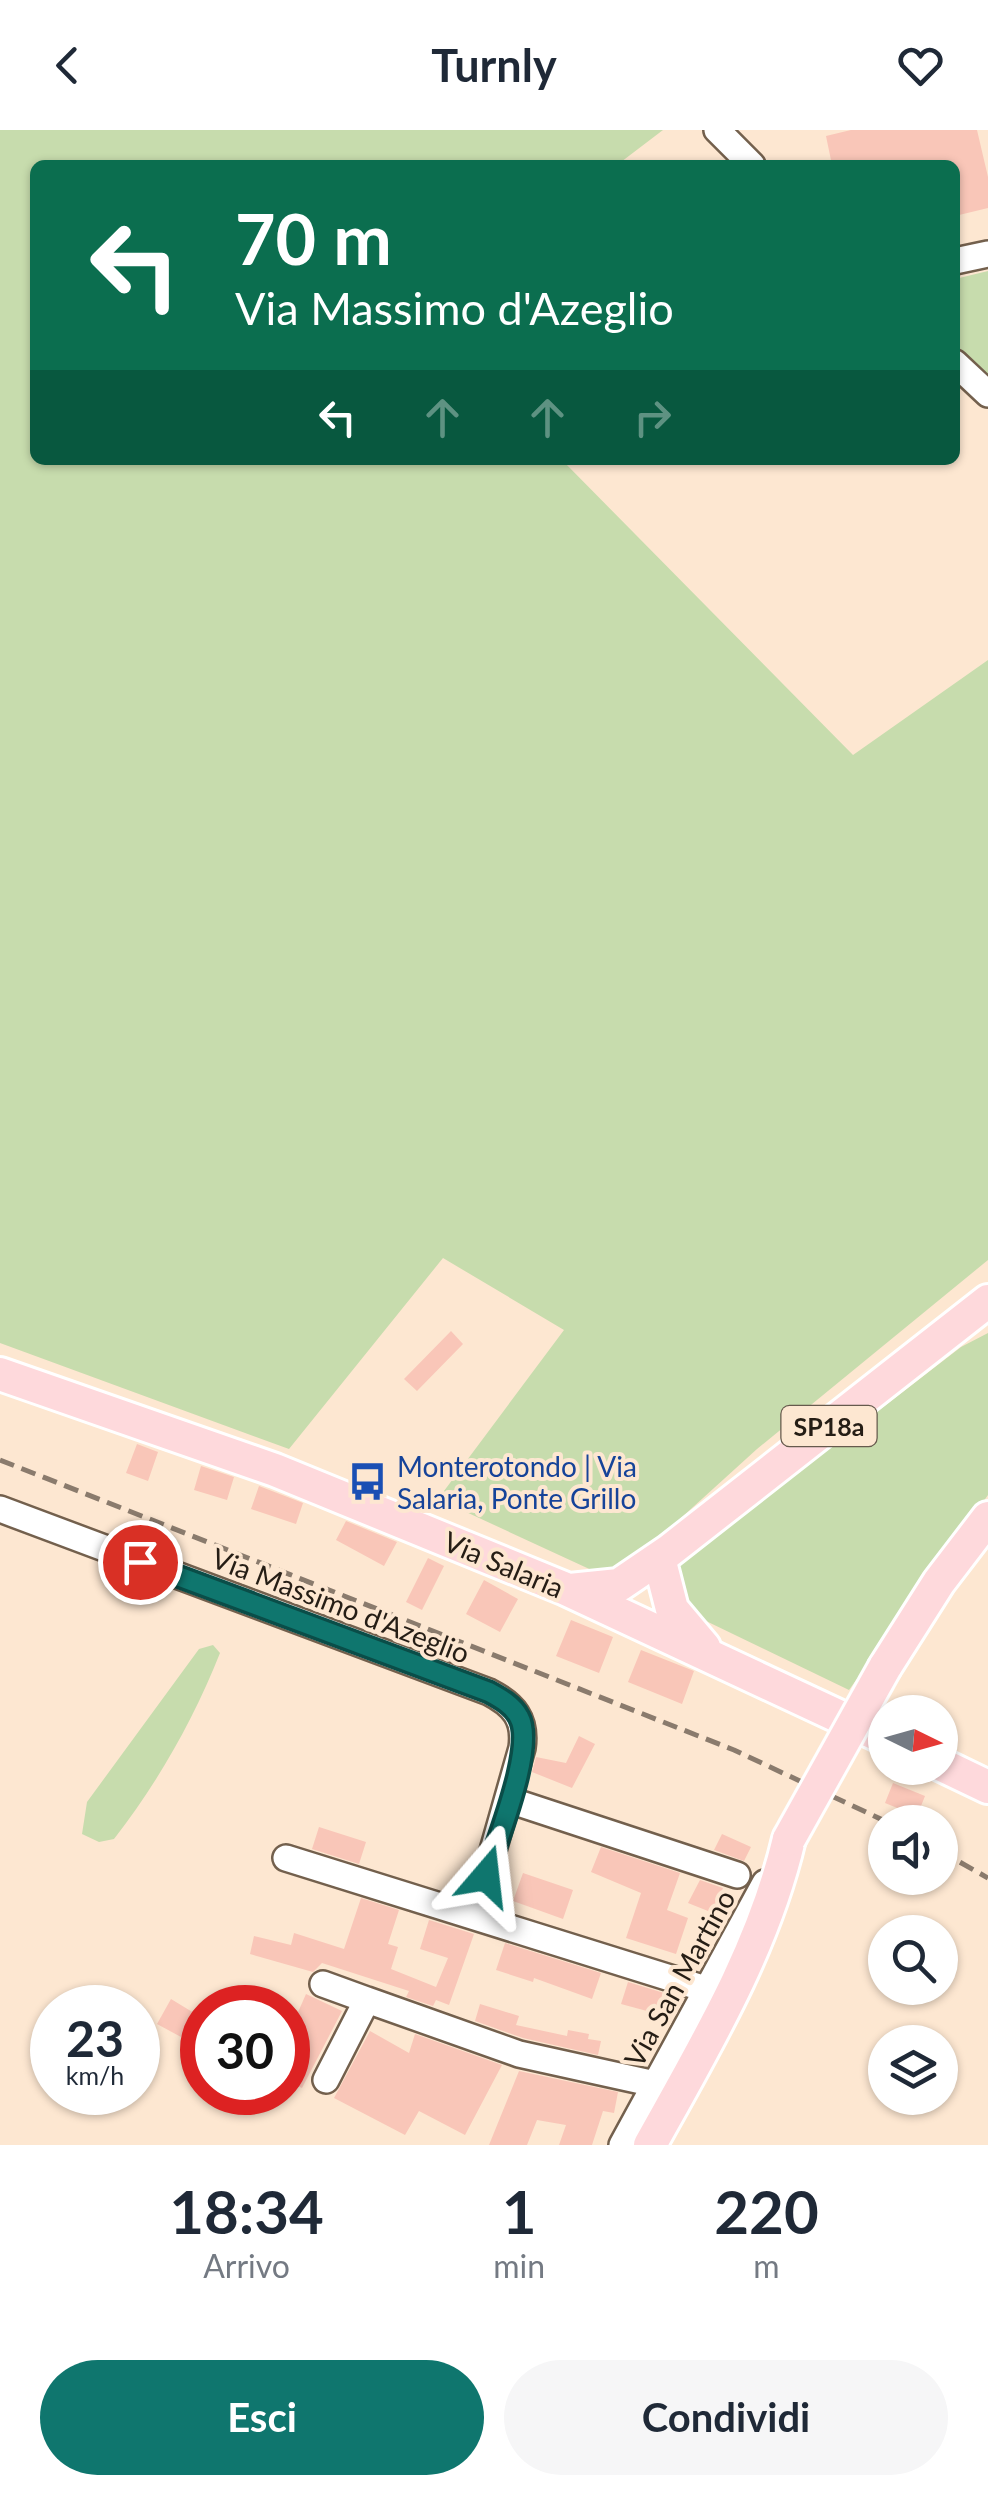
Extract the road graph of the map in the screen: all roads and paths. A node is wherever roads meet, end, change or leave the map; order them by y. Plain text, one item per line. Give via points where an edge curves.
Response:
1 (716, 130) edge
2 (747, 160) edge
3 (988, 254) edge
4 (960, 261) edge
5 (960, 368) edge
6 (988, 394) edge
7 (988, 1301) edge
8 (0, 1374) edge
9 (0, 1509) edge
10 (988, 1518) edge
11 (665, 1559) junction
12 (617, 1598) junction
13 (714, 1657) junction
14 (868, 1730) edge
15 (958, 1773) edge
16 (988, 1787) edge
17 (509, 1800) junction
18 (286, 1858) dead end
19 (737, 1875) dead end
20 (475, 1914) junction
21 (323, 1984) dead end
22 (720, 1993) junction
23 (368, 2000) junction
24 (326, 2080) dead end
25 (655, 2084) junction
26 (622, 2145) edge
27 (650, 2145) edge

1 - 2 street
3 - 4 street
5 - 6 street
7 - 11 main road, SP18a
8 - 12 main road, Via Salaria via 275,1470 566,1590
9 - 17 street, Via Massimo d'Azeglio via 497,1697 517,1713 523,1731
10 - 22 main road, bridge via 885,1667 789,1839 767,1917
11 - 12 main road via 641,1596
11 - 13 main road via 672,1609
12 - 13 main road, Via Salaria
13 - 14 main road, Via Salaria
15 - 16 main road
17 - 19 street
17 - 20 street, Via Massimo d'Azeglio
18 - 20 street
20 - 22 street
21 - 23 street
22 - 25 street, Via San Martino
22 - 27 main road
23 - 24 street
23 - 25 street via 518,2054
25 - 26 street, Via San Martino

